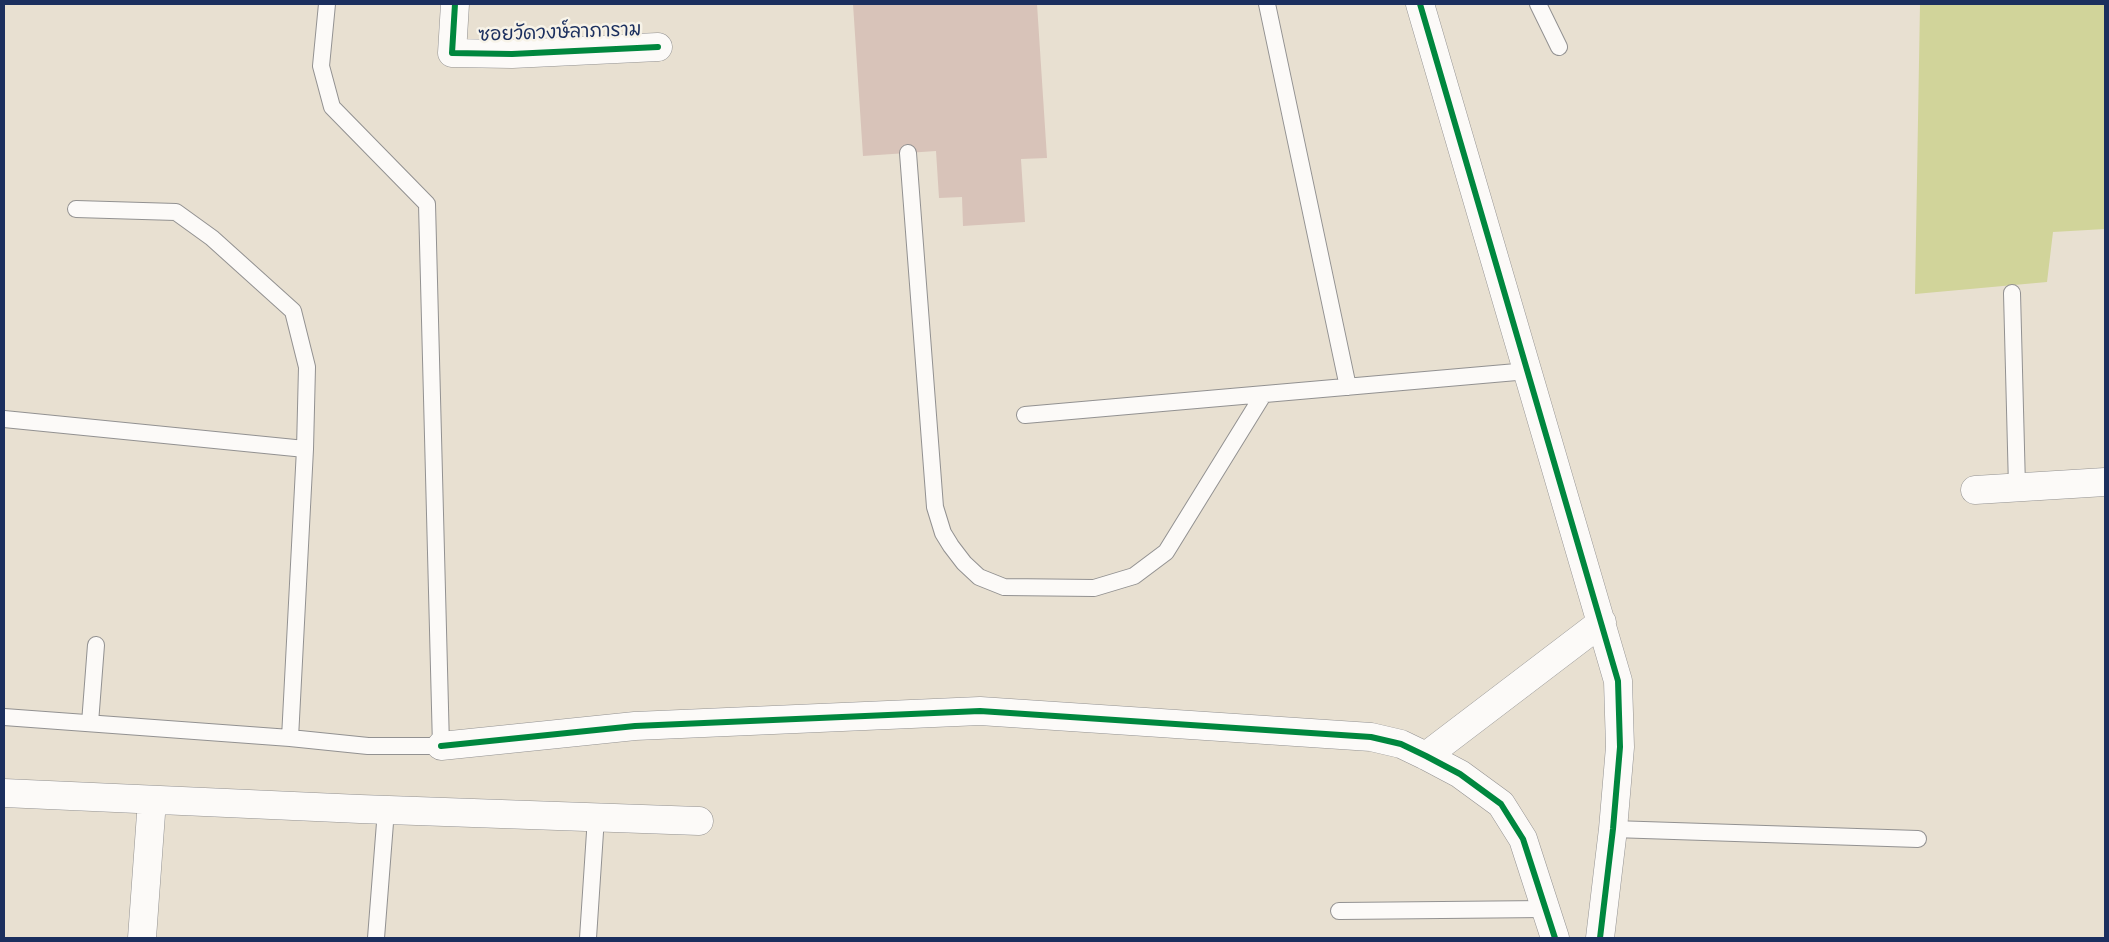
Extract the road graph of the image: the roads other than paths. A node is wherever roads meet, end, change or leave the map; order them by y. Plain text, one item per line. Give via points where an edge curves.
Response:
1 (327, 4) edge
2 (455, 4) edge
3 (1267, 4) edge
4 (1420, 4) edge
5 (1538, 4) edge
6 (658, 46) dead end
7 (1559, 47) dead end
8 (908, 153) dead end
9 (76, 209) dead end
10 (2012, 293) dead end
11 (1528, 371) junction
12 (1348, 387) junction
13 (1263, 395) junction
14 (1025, 415) dead end
15 (4, 419) edge
16 (305, 449) junction
17 (2105, 482) edge
18 (2017, 487) junction
19 (1975, 490) dead end
20 (1602, 622) junction
21 (96, 645) dead end
22 (4, 718) edge
23 (90, 723) junction
24 (290, 738) junction
25 (441, 746) junction
26 (1426, 756) junction
27 (4, 793) edge
28 (152, 800) junction
29 (386, 810) junction
30 (596, 817) junction
31 (699, 821) dead end
32 (1613, 829) junction
33 (1918, 840) dead end
34 (1545, 909) junction
35 (1339, 911) dead end
36 (142, 938) edge
37 (376, 938) edge
38 (588, 938) edge
39 (1554, 938) edge
40 (1600, 938) edge

1 - 25 lane via 322,66 332,107 427,204
2 - 6 street, ซอยวัดวงษ์ลาภาราม via 452,53 512,54
3 - 12 lane
4 - 11 street
5 - 7 lane
8 - 13 lane via 934,506 951,546 979,577 1004,586 1094,588 1134,576 1166,552
9 - 16 lane via 176,212 212,238 292,311 307,367
10 - 18 lane
11 - 12 lane
11 - 20 street
12 - 13 lane
13 - 14 lane
15 - 16 lane
16 - 24 lane
17 - 18 street
18 - 19 street
20 - 26 street
20 - 32 street via 1618,681 1620,747
21 - 23 lane
22 - 23 lane
23 - 24 lane
24 - 25 lane via 368,746
25 - 26 street via 635,726 980,711 1371,737 1401,744
26 - 34 street via 1460,774 1501,804 1523,839
27 - 28 street
28 - 29 street
28 - 36 street
29 - 30 street
29 - 37 lane
30 - 31 street
30 - 38 lane
32 - 33 lane
32 - 40 street
34 - 35 lane
34 - 39 street

